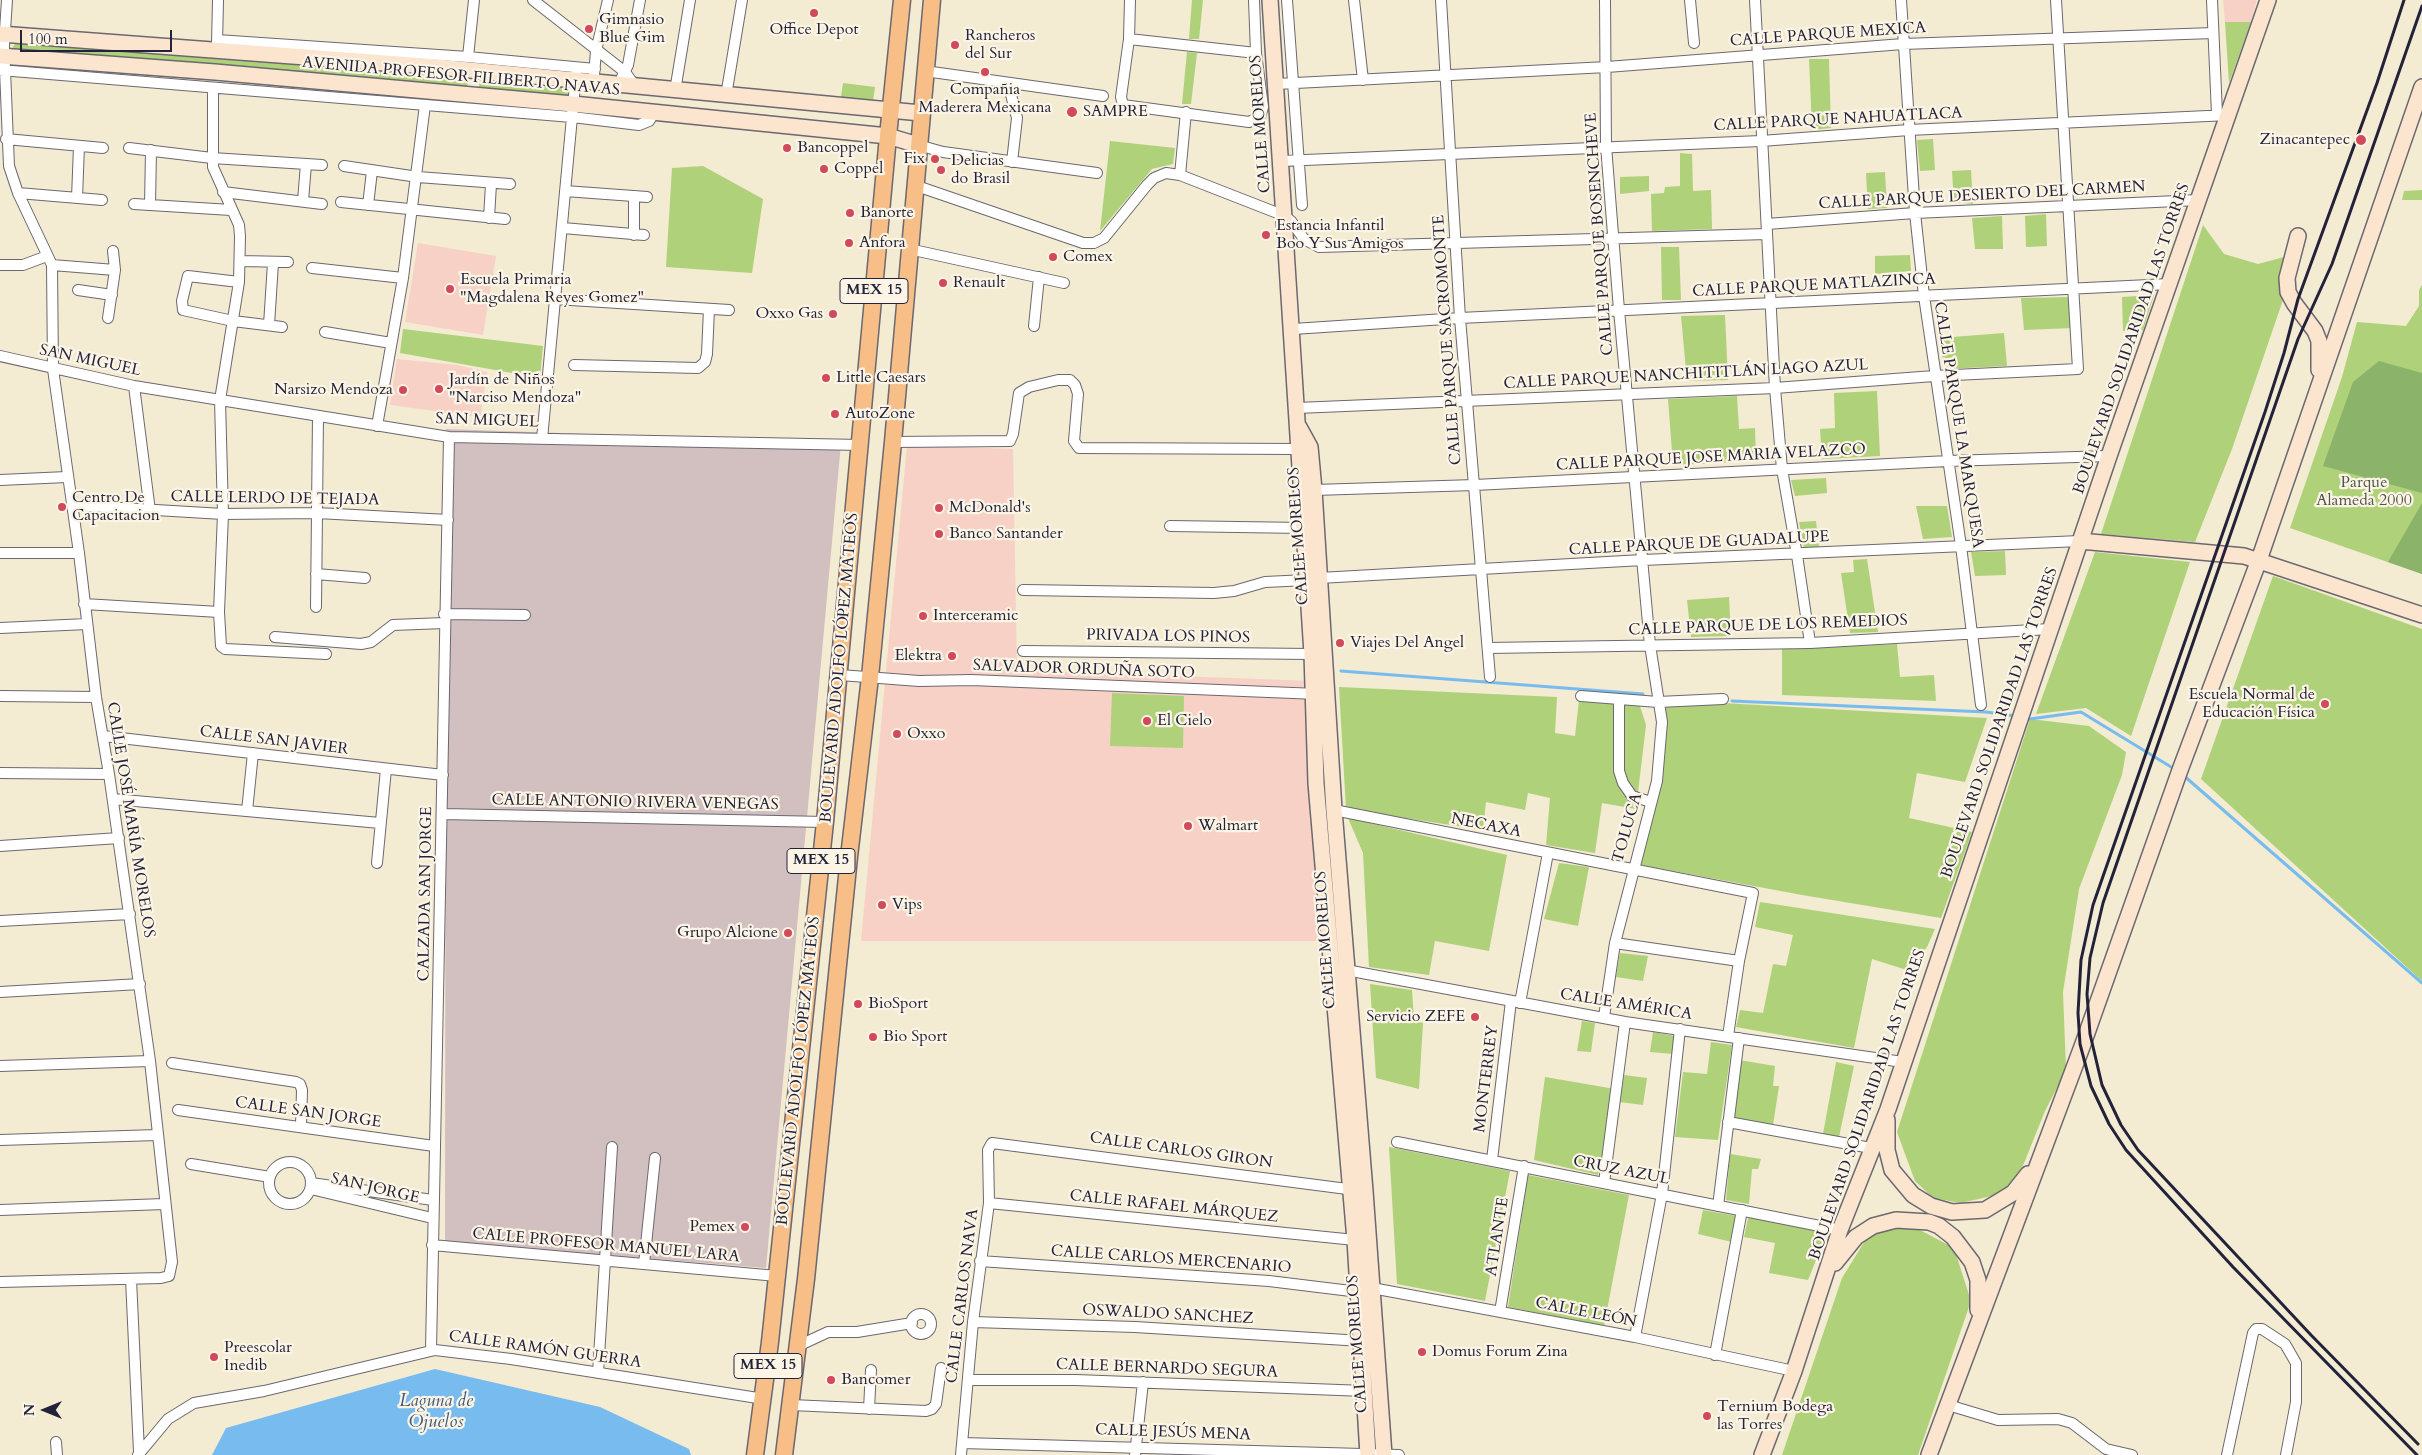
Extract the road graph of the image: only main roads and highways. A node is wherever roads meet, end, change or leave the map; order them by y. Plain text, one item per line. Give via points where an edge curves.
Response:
1 (902, 0) edge
2 (932, 0) edge
3 (1270, 0) edge
4 (2268, 0) edge
5 (2, 34) edge
6 (2, 63) edge
7 (475, 72) junction
8 (2421, 94) edge
9 (472, 95) junction
10 (891, 109) junction
11 (921, 113) junction
12 (888, 136) junction
13 (918, 145) junction
14 (2298, 236) dead end
15 (2318, 386) junction
16 (1298, 426) junction
17 (2080, 541) junction
18 (2264, 541) junction
19 (2259, 560) junction
20 (2283, 568) junction
21 (1313, 579) junction
22 (2422, 615) edge
23 (1320, 694) junction
24 (1888, 1109) junction
25 (2043, 1147) junction
26 (1358, 1190) junction
27 (1827, 1276) junction
28 (1365, 1290) junction
29 (1976, 1326) junction
30 (1368, 1454) edge
31 (1384, 1454) edge
32 (755, 1455) edge
33 (784, 1455) edge
34 (1762, 1455) edge
35 (1929, 1455) edge

1 - 10 main road, BOULEVARD ADOLFO LÓPEZ MATEOS / MEX 15
2 - 11 main road, BOULEVARD ADOLFO LÓPEZ MATEOS / MEX 15
3 - 16 main road, CALLE MORELOS
4 - 17 main road, BOULEVARD SOLIDARIDAD LAS TORRES via 2223,115 2199,200
5 - 7 main road, AVENIDA PROFESOR FILIBERTO NAVAS via 216,45
6 - 9 main road, AVENIDA PROFESOR FILIBERTO NAVAS
7 - 9 main road
7 - 10 main road, AVENIDA PROFESOR FILIBERTO NAVAS via 621,78 635,86 675,91
8 - 15 main road
9 - 12 main road, AVENIDA PROFESOR FILIBERTO NAVAS via 572,110 654,114
10 - 11 main road, AVENIDA PROFESOR FILIBERTO NAVAS
10 - 12 main road, BOULEVARD ADOLFO LÓPEZ MATEOS / MEX 15
11 - 13 main road, BOULEVARD ADOLFO LÓPEZ MATEOS / MEX 15
12 - 13 main road, AVENIDA PROFESOR FILIBERTO NAVAS
12 - 32 main road, BOULEVARD ADOLFO LÓPEZ MATEOS / MEX 15 via 840,675 764,1399
13 - 33 main road, BOULEVARD ADOLFO LÓPEZ MATEOS / MEX 15 via 870,677 806,1279
14 - 15 main road via 2287,285 2294,303 2319,341
15 - 18 main road
16 - 21 main road, CALLE MORELOS via 1304,528
16 - 21 main road, CALLE MORELOS via 1310,447 1314,490
17 - 19 main road
17 - 24 main road, BOULEVARD SOLIDARIDAD LAS TORRES
18 - 19 main road
18 - 20 main road
19 - 20 main road
19 - 25 main road
20 - 22 main road
21 - 23 main road, CALLE MORELOS
21 - 23 main road, CALLE MORELOS via 1312,654
23 - 26 main road, CALLE MORELOS via 1334,810
23 - 26 main road, CALLE MORELOS via 1316,783
24 - 25 main road via 1887,1150 1892,1170 1913,1195 1941,1210 1974,1212 2004,1200 2020,1186
24 - 27 main road, BOULEVARD SOLIDARIDAD LAS TORRES via 1840,1230
25 - 29 main road
26 - 28 main road, CALLE MORELOS
26 - 28 main road, CALLE MORELOS via 1355,1240
27 - 29 main road via 1848,1244 1873,1226 1896,1220 1930,1222 1953,1238 1972,1262 1979,1291
27 - 34 main road, BOULEVARD SOLIDARIDAD LAS TORRES
28 - 30 main road, CALLE MORELOS via 1362,1342
28 - 31 main road, CALLE MORELOS
29 - 35 main road

